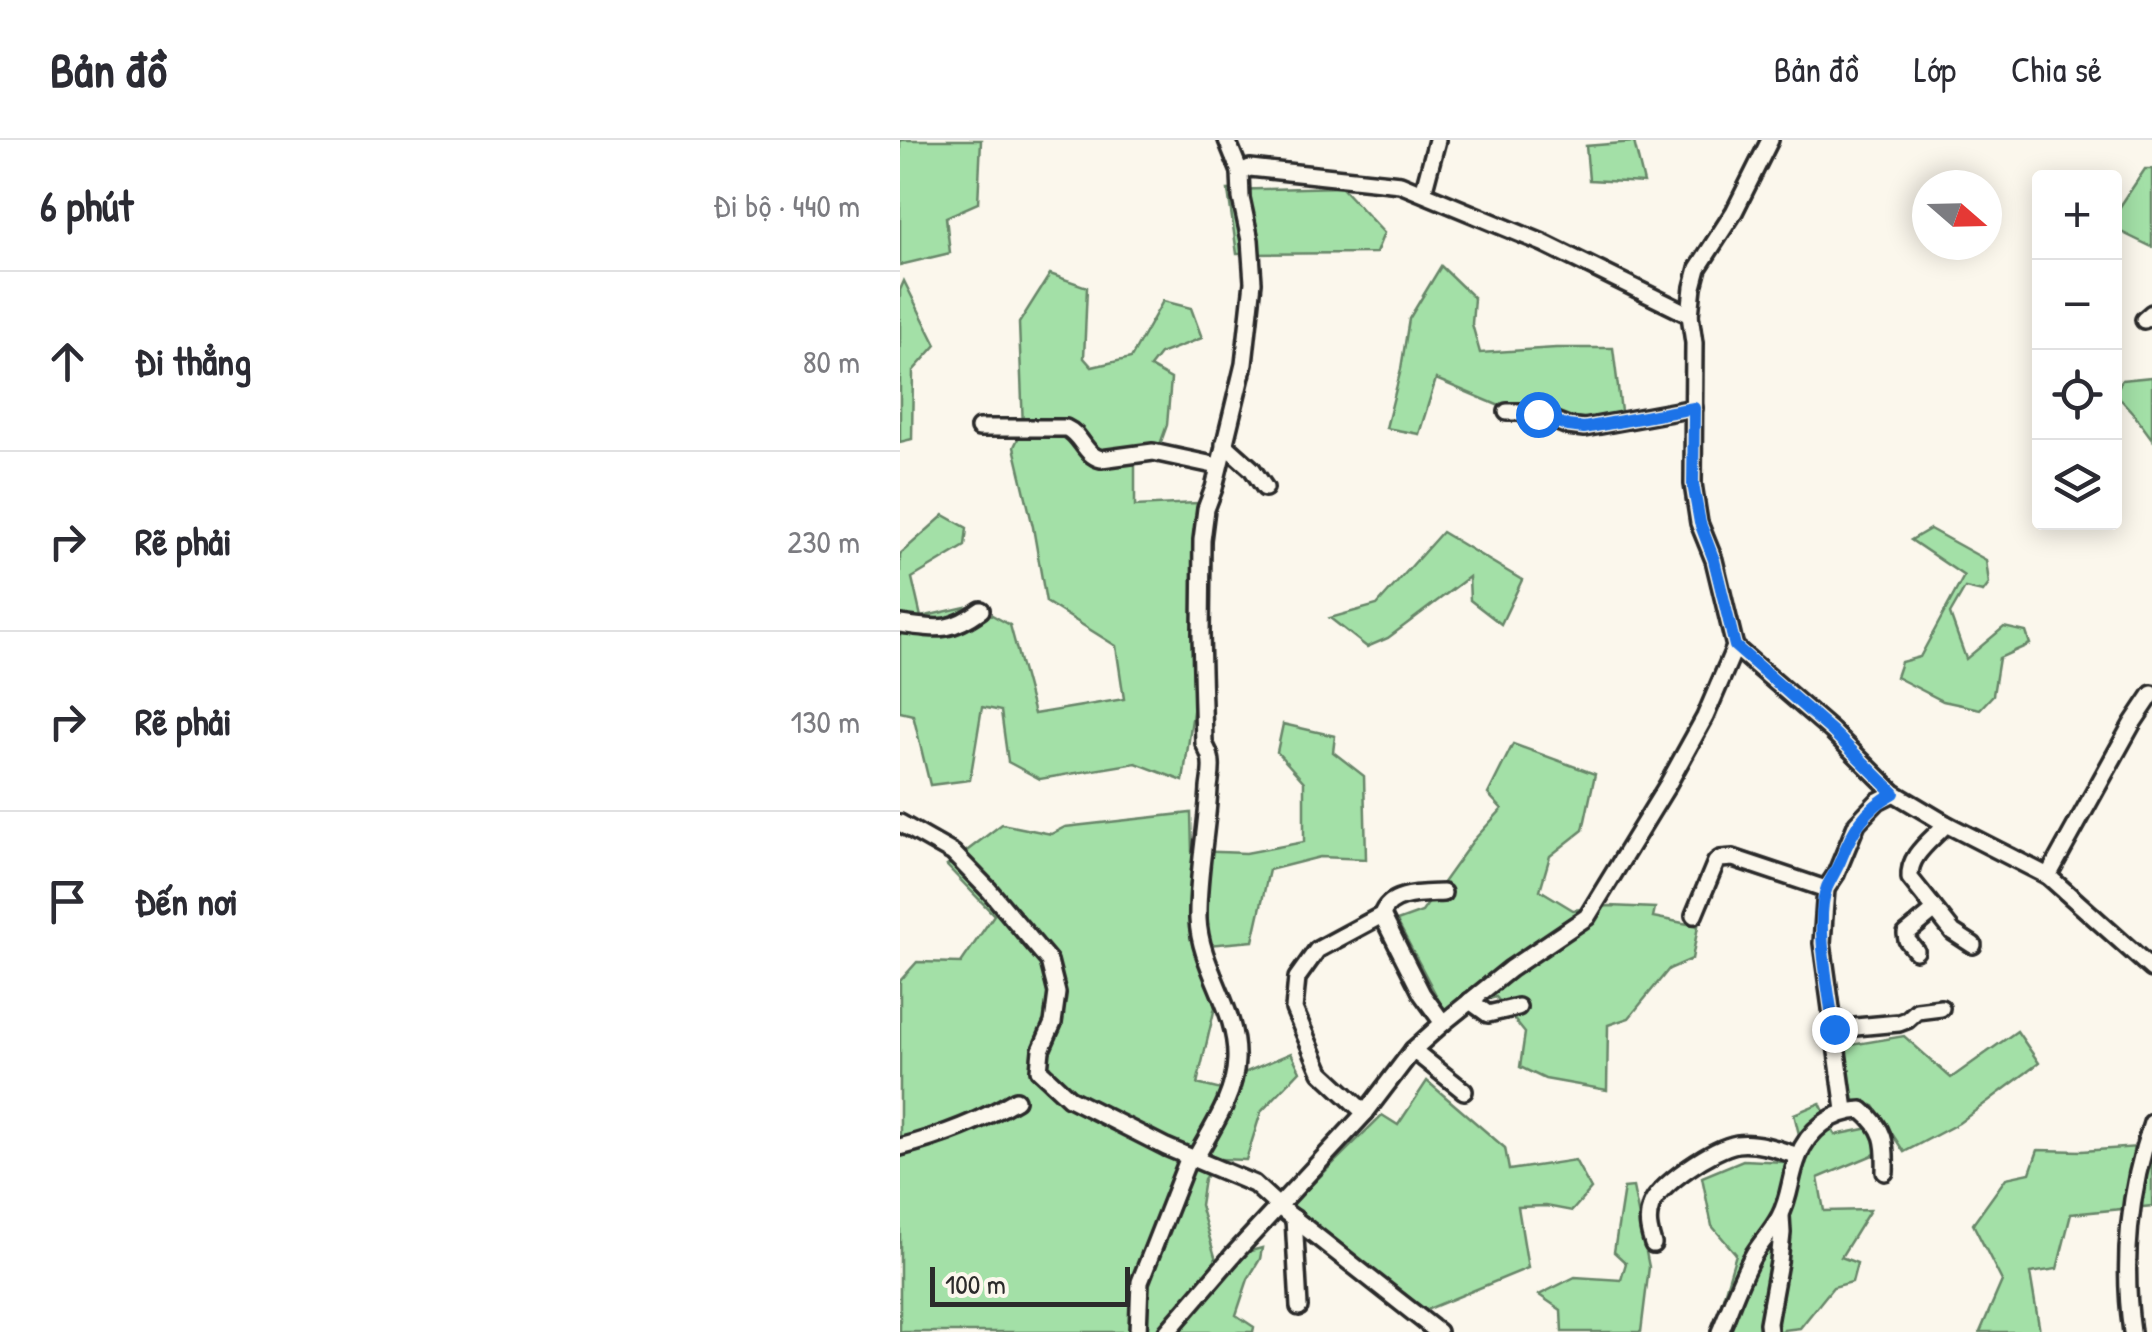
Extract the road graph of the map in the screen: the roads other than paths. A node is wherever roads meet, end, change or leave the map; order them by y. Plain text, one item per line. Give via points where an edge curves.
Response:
1 (1227, 140) edge
2 (1437, 140) edge
3 (1770, 140) edge
4 (1240, 172) junction
5 (1423, 193) junction
6 (1690, 315) junction
7 (1694, 408) junction
8 (1507, 412) dead end
9 (979, 428) dead end
10 (1224, 444) junction
11 (1218, 466) junction
12 (1265, 488) dead end
13 (982, 610) dead end
14 (900, 624) edge
15 (1735, 646) junction
16 (2152, 694) edge
17 (1894, 793) junction
18 (900, 822) edge
19 (1946, 824) junction
20 (2048, 876) junction
21 (1826, 890) junction
22 (1443, 893) dead end
23 (1935, 910) junction
24 (1694, 914) dead end
25 (1382, 915) junction
26 (1972, 945) dead end
27 (1916, 951) dead end
28 (2152, 969) edge
29 (1470, 1001) junction
30 (1518, 1008) dead end
31 (1941, 1008) dead end
32 (1443, 1023) junction
33 (1834, 1029) junction
34 (1414, 1050) junction
35 (1464, 1091) dead end
36 (1016, 1100) dead end
37 (1844, 1110) junction
38 (1365, 1113) junction
39 (2152, 1122) edge
40 (900, 1147) edge
41 (1798, 1156) junction
42 (1192, 1158) junction
43 (1885, 1172) dead end
44 (1278, 1206) junction
45 (1781, 1216) junction
46 (1294, 1218) junction
47 (1653, 1244) dead end
48 (1299, 1307) dead end
49 (1138, 1332) edge
50 (1168, 1332) edge
51 (1438, 1332) edge
52 (1720, 1332) edge
53 (1769, 1332) edge
54 (2132, 1332) edge

1 - 4 street
2 - 5 street
3 - 6 street via 1698,268
4 - 5 street via 1400,184
4 - 10 street via 1253,282 1244,364
5 - 6 street
6 - 7 street
7 - 8 street via 1584,428 1532,412
7 - 15 street via 1693,484
9 - 11 street via 1066,428 1101,460 1152,452
10 - 11 street
10 - 12 street
11 - 42 street via 1202,540 1204,743 1211,759 1198,923 1236,1058 1230,1092
13 - 14 street via 943,629
15 - 17 street
15 - 29 street via 1705,716 1587,918
16 - 20 street
17 - 19 street
17 - 21 street via 1857,823
18 - 42 street via 952,852 1049,961 1057,993 1039,1070 1068,1098
19 - 20 street
19 - 23 street via 1908,872
20 - 28 street
21 - 24 street via 1720,859
21 - 33 street via 1822,943
22 - 25 street via 1392,900
23 - 26 street
23 - 27 street via 1906,934
25 - 32 street
25 - 38 street via 1317,950 1297,978 1294,1008 1320,1072
29 - 30 street via 1488,1014
29 - 32 street
31 - 33 street via 1917,1011 1898,1023
32 - 34 street
33 - 37 street
34 - 35 street
34 - 38 street
36 - 40 street via 986,1118
37 - 41 street via 1812,1134
37 - 43 street via 1862,1110 1883,1133
38 - 44 street
39 - 54 street via 2130,1232
41 - 45 street
41 - 47 street via 1740,1143 1717,1152 1658,1193 1647,1226
42 - 44 street via 1254,1184
42 - 49 street via 1140,1282
44 - 46 street
44 - 50 street
45 - 52 street via 1744,1272
45 - 53 street
46 - 48 street
46 - 51 street

